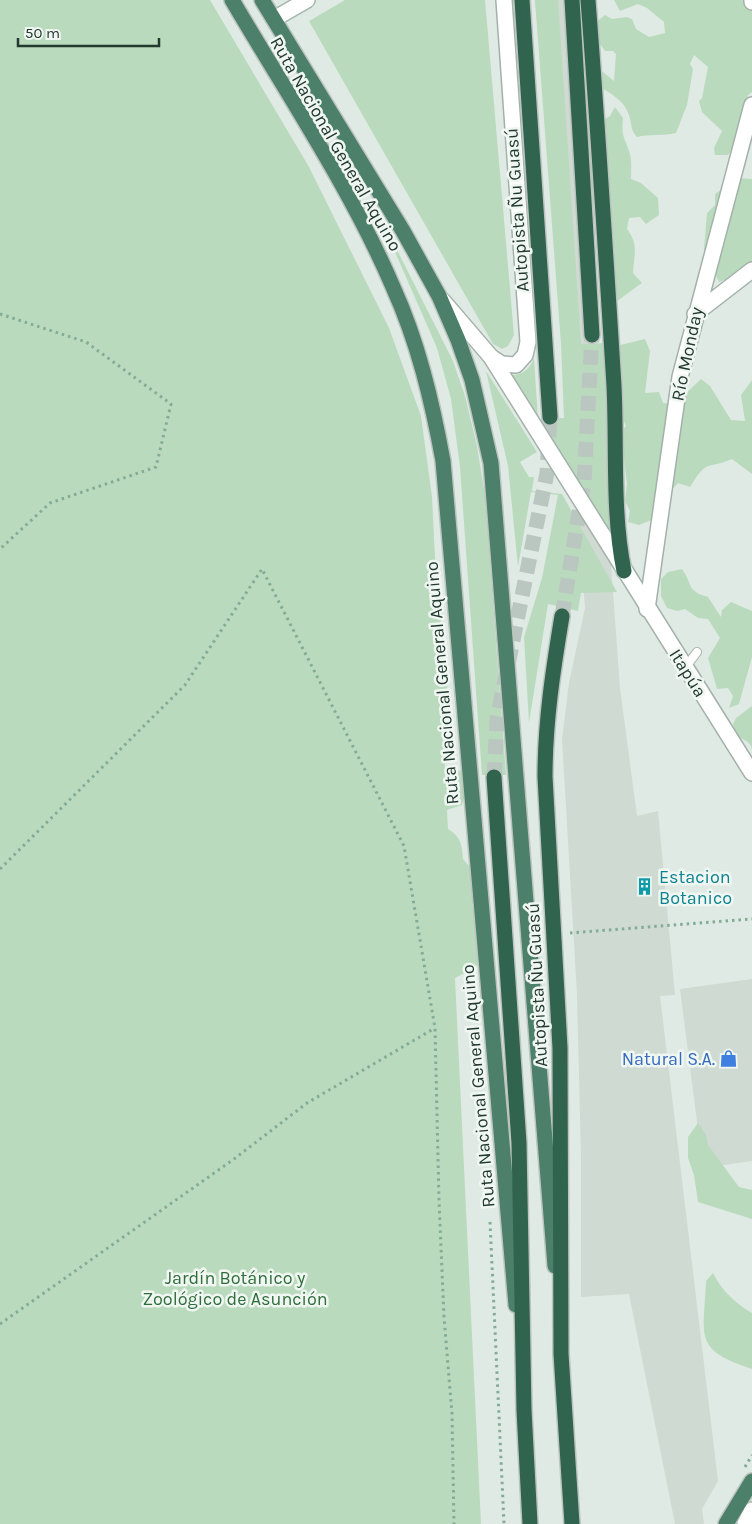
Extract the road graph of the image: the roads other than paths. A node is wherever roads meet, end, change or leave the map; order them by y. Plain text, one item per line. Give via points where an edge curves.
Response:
1 (232, 0) edge
2 (262, 0) edge
3 (307, 0) edge
4 (504, 0) edge
5 (522, 0) edge
6 (572, 0) edge
7 (588, 0) edge
8 (274, 19) junction
9 (752, 105) edge
10 (752, 270) edge
11 (439, 296) junction
12 (695, 314) junction
13 (592, 335) tunnel mouth
14 (491, 357) junction
15 (550, 417) tunnel mouth
16 (624, 571) junction
17 (648, 608) junction
18 (562, 616) tunnel mouth
19 (697, 652) dead end
20 (685, 668) junction
21 (752, 773) edge
22 (494, 777) tunnel mouth
23 (562, 1354) junction
24 (524, 1410) junction
25 (752, 1481) edge
26 (752, 1510) edge
27 (530, 1524) edge
28 (572, 1524) edge
29 (726, 1524) edge
30 (744, 1524) edge

1 - 24 highway, Ruta Nacional General Aquino via 365,226 406,317 434,416 443,461
2 - 8 highway, Ruta Nacional General Aquino
3 - 8 street
4 - 14 street via 528,342 525,355 516,365 502,364
5 - 15 highway, Autopista Ñu Guasú
6 - 13 highway
7 - 16 highway via 605,229 620,548
8 - 11 highway, Ruta Nacional General Aquino
9 - 12 street, Río Monday
10 - 12 street
11 - 14 street, Itapúa
11 - 23 highway, Ruta Nacional General Aquino via 472,380 491,463
12 - 17 street, Río Monday via 680,376
14 - 16 street, Itapúa
16 - 17 street, Itapúa
17 - 20 street, Itapúa
18 - 23 highway, Autopista Ñu Guasú via 549,691 545,738 560,1048
19 - 20 lane
20 - 21 street, Itapúa
22 - 24 highway, Autopista Ñu Guasú via 519,1143
23 - 28 highway, Autopista Ñu Guasú
24 - 27 highway, Autopista Ñu Guasú
25 - 29 highway
26 - 30 street

